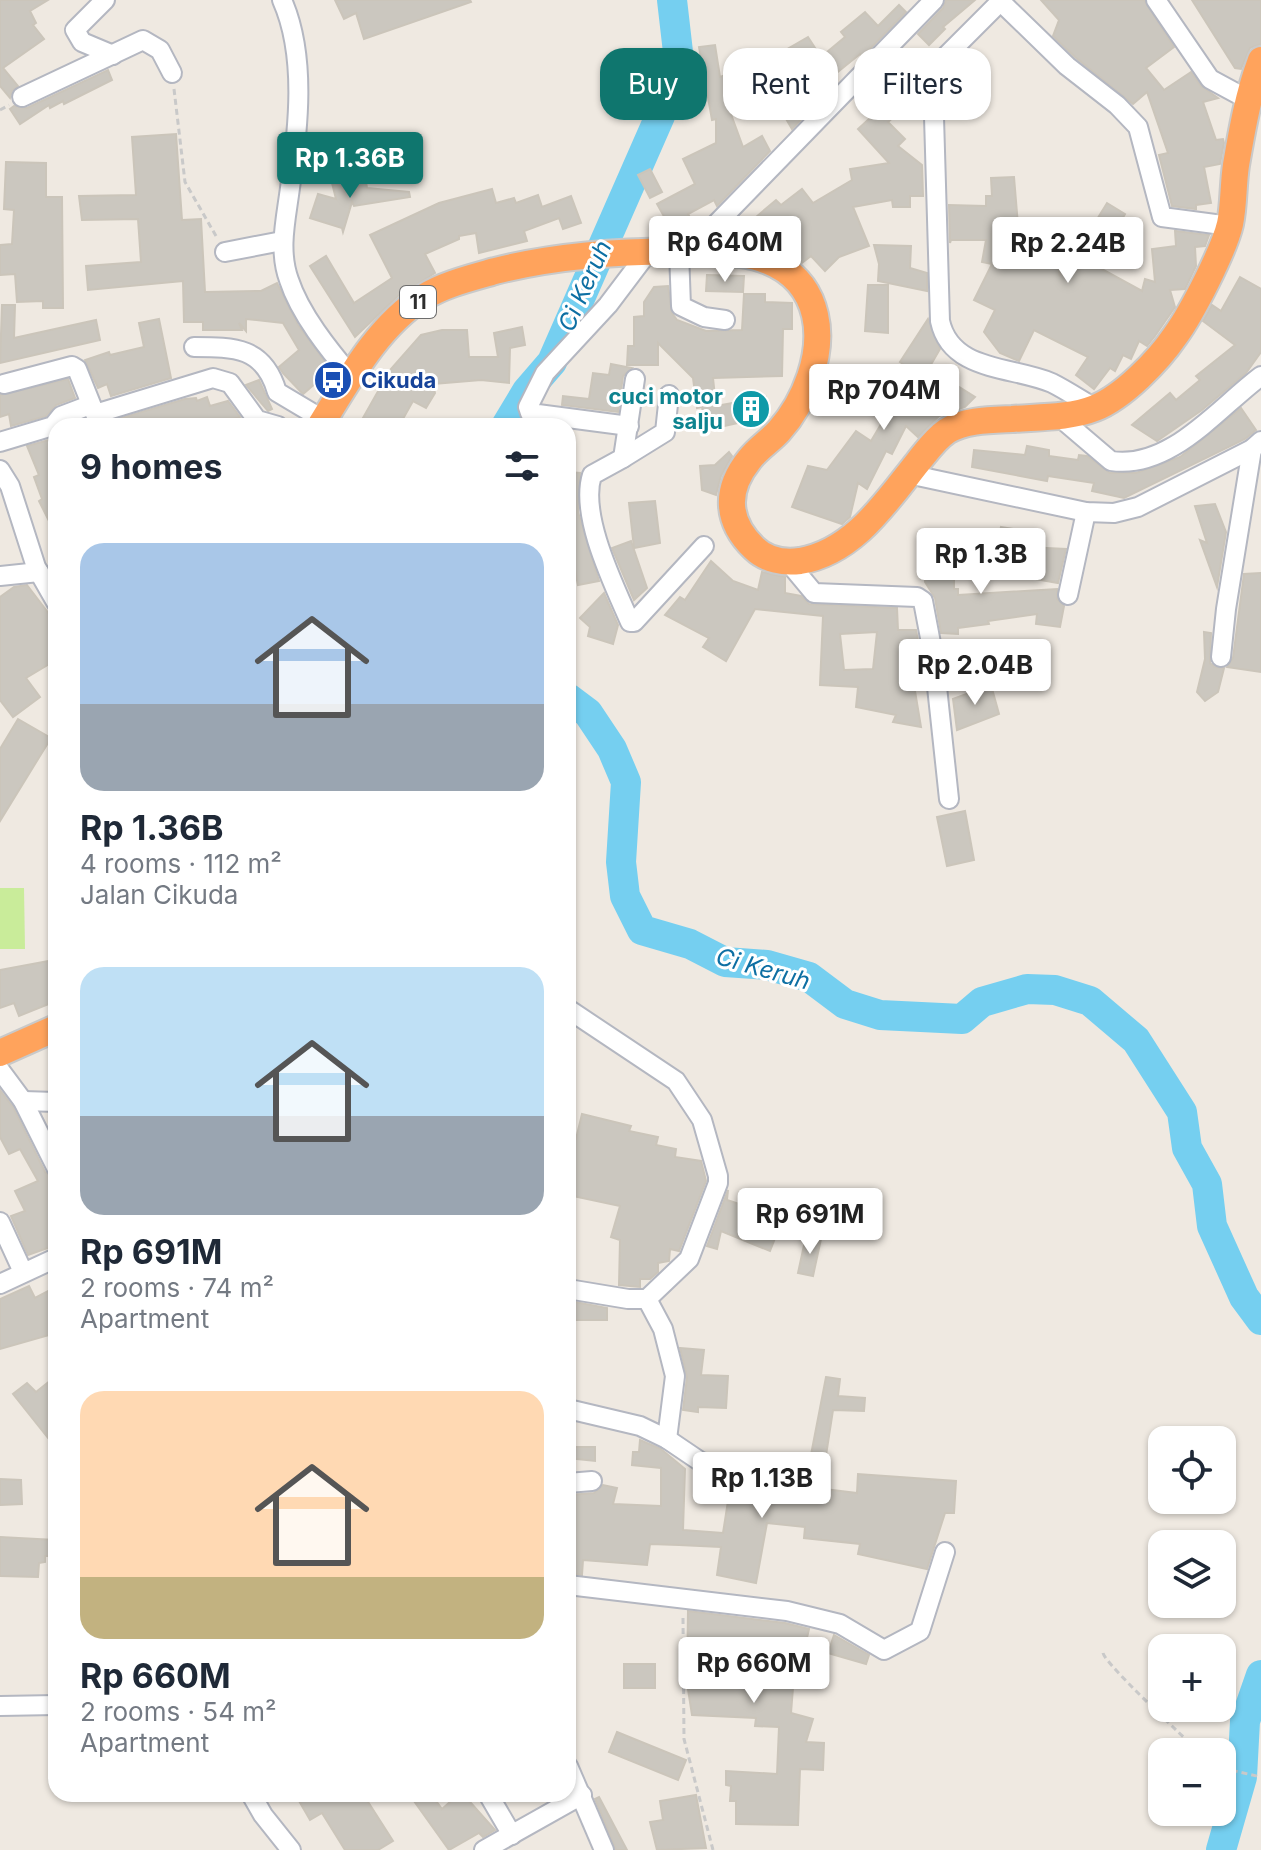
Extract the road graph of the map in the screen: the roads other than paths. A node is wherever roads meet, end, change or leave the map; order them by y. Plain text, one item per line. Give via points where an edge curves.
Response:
1 (105, 0) edge
2 (282, 0) edge
3 (934, 0) edge
4 (1156, 0) edge
5 (1001, 1) edge
6 (113, 55) junction
7 (1261, 60) edge
8 (172, 73) road end
9 (22, 97) dead end
10 (1251, 110) edge
11 (1230, 226) junction
12 (282, 241) junction
13 (225, 252) road end
14 (645, 252) junction
15 (684, 252) junction
16 (725, 320) dead end
17 (194, 347) dead end
18 (1261, 376) edge
19 (352, 377) junction
20 (635, 379) dead end
21 (4, 384) dead end
22 (669, 395) dead end
23 (90, 405) junction
24 (1095, 408) junction
25 (1057, 415) junction
26 (59, 418) edge
27 (256, 418) edge
28 (315, 418) edge
29 (325, 418) edge
30 (568, 418) edge
31 (576, 419) edge
32 (629, 426) junction
33 (48, 428) edge
34 (0, 442) edge
35 (1256, 445) edge
36 (623, 458) junction
37 (0, 470) edge
38 (908, 474) junction
39 (1086, 512) junction
40 (704, 546) dead end
41 (789, 563) junction
42 (39, 572) junction
43 (0, 576) edge
44 (48, 588) edge
45 (1068, 595) dead end
46 (1221, 657) dead end
47 (949, 799) dead end
48 (576, 1014) edge
49 (48, 1032) edge
50 (0, 1053) edge
51 (0, 1070) edge
52 (23, 1101) junction
53 (48, 1102) edge
54 (48, 1151) edge
55 (0, 1222) edge
56 (48, 1261) edge
57 (23, 1272) junction
58 (0, 1284) edge
59 (576, 1290) edge
60 (647, 1299) junction
61 (576, 1411) edge
62 (667, 1439) junction
63 (592, 1481) dead end
64 (576, 1482) edge
65 (814, 1485) dead end
66 (945, 1552) dead end
67 (576, 1586) edge
68 (48, 1705) edge
69 (0, 1706) edge
70 (576, 1783) edge
71 (582, 1795) junction
72 (576, 1798) edge
73 (256, 1802) edge
74 (493, 1802) edge
75 (570, 1802) edge
76 (512, 1835) junction
77 (291, 1850) edge
78 (484, 1850) edge
79 (604, 1850) edge

1 - 6 street via 75,30 82,42
2 - 12 street via 296,66 297,130
3 - 15 street
4 - 10 street via 1210,79
5 - 11 street via 1138,127 1162,217
5 - 24 street via 938,64 933,83 943,335 950,347 971,360 1050,383
6 - 8 street via 143,40 160,50
6 - 9 street
7 - 10 highway
10 - 11 highway
11 - 24 highway via 1176,335 1135,381
12 - 13 street
12 - 19 street via 289,280 313,327
14 - 15 highway, 11
14 - 19 highway, 11 via 569,256 463,280 424,297 396,320
14 - 30 street via 608,305 545,373 528,407 530,413
15 - 16 street via 681,306
15 - 41 highway, 11 via 744,254 768,261 787,271 809,294 816,318 812,370 780,430 747,461 731,508 735,528 758,553
17 - 28 street via 228,347 255,356 271,373 277,392
18 - 25 street via 1181,442 1139,461 1111,461
19 - 29 highway, 11
20 - 32 street
21 - 23 street via 72,366
22 - 36 street via 665,432
23 - 26 street
23 - 27 street via 95,414 213,378 230,383
24 - 25 highway
25 - 38 highway via 958,426 937,439
31 - 32 street
32 - 36 street
33 - 34 street
35 - 39 street via 1138,507
35 - 46 street
36 - 40 street via 592,475 588,496 602,552 630,622
37 - 42 street
38 - 39 street
38 - 41 highway via 850,540 820,558
39 - 45 street
41 - 47 street via 814,593 923,601
42 - 43 street
42 - 44 street
48 - 60 street via 676,1081 702,1120 718,1176 689,1259
49 - 50 highway
51 - 52 street
52 - 53 street
52 - 54 street
55 - 57 street
56 - 57 street
57 - 58 street
59 - 60 street
60 - 62 street via 663,1329 675,1376
61 - 62 street via 640,1426
62 - 65 street via 701,1462
63 - 64 street
66 - 67 street via 920,1631 884,1650 840,1624 787,1611
68 - 69 street
70 - 71 street
71 - 72 street
71 - 79 street
73 - 77 street
74 - 76 street
75 - 76 street
76 - 78 street

